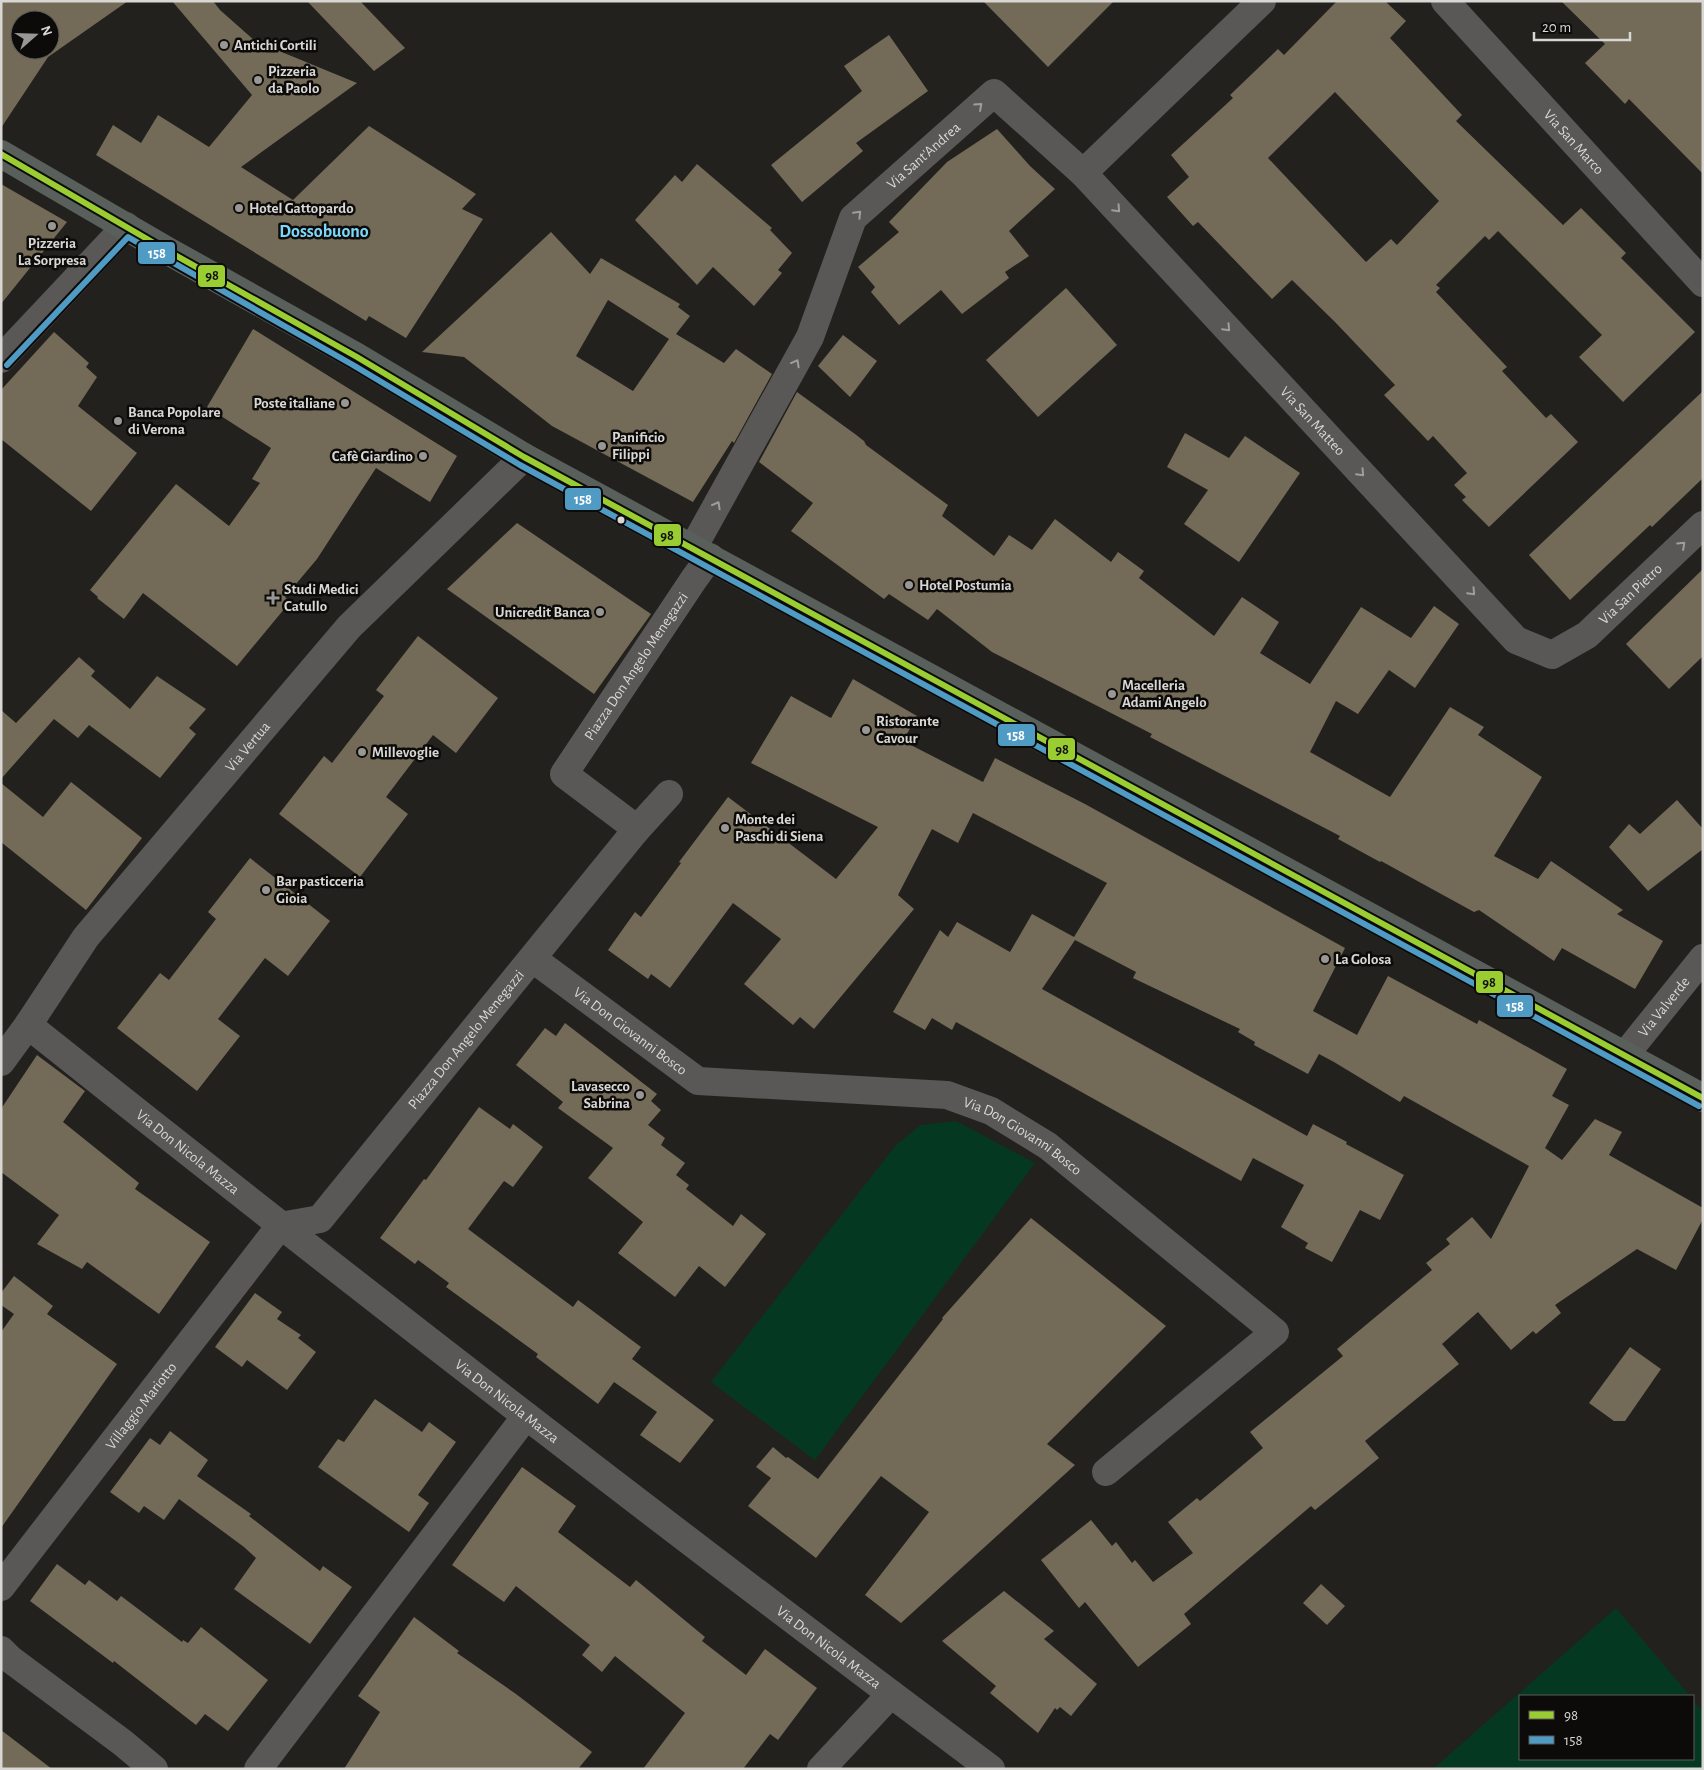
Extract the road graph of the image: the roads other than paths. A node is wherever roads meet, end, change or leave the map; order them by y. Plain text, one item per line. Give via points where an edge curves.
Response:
1 (1262, 1) edge
2 (1445, 1) edge
3 (1, 154) edge
4 (1083, 173) junction
5 (126, 226) junction
6 (1703, 283) edge
7 (1, 359) edge
8 (524, 457) junction
9 (1703, 525) edge
10 (702, 552) junction
11 (1552, 655) joint
12 (668, 794) dead end
13 (637, 829) junction
14 (1703, 958) edge
15 (533, 959) junction
16 (28, 1025) junction
17 (1625, 1055) junction
18 (1, 1062) edge
19 (1703, 1098) edge
20 (280, 1226) junction
21 (526, 1416) junction
22 (1106, 1472) dead end
23 (1, 1587) edge
24 (1, 1650) edge
25 (891, 1694) junction
26 (154, 1769) edge
27 (258, 1769) edge
28 (821, 1769) edge
29 (991, 1769) edge

1 - 4 street
2 - 6 street, Via San Marco
3 - 5 main road
10 -> 4 street, Via Sant'Andrea via 810,337 853,218 994,93
4 -> 11 street, Via San Matteo via 1516,640
5 - 7 street
5 - 8 main road
8 - 10 main road
8 - 16 street, Via Vertua via 349,627 86,937
11 -> 9 street, Via San Pietro via 1587,636
10 - 13 street, Piazza Don Angelo Menegazzi via 696,576 564,774
10 - 17 main road
12 - 13 street, Piazza Don Angelo Menegazzi
13 - 15 street, Piazza Don Angelo Menegazzi
14 - 17 street, Via Valverde
15 - 20 street, Piazza Don Angelo Menegazzi via 320,1219
15 - 22 street, Via Don Giovanni Bosco via 698,1081 947,1095 991,1111 1048,1146 1276,1332
16 - 18 street, Via Vertua
16 - 20 street, Via Don Nicola Mazza
17 - 19 main road
20 - 21 street, Via Don Nicola Mazza
20 - 23 street, Villaggio Mariotto
21 - 25 street, Via Don Nicola Mazza
21 - 27 street
24 - 26 street
25 - 28 street
25 - 29 street, Via Don Nicola Mazza

